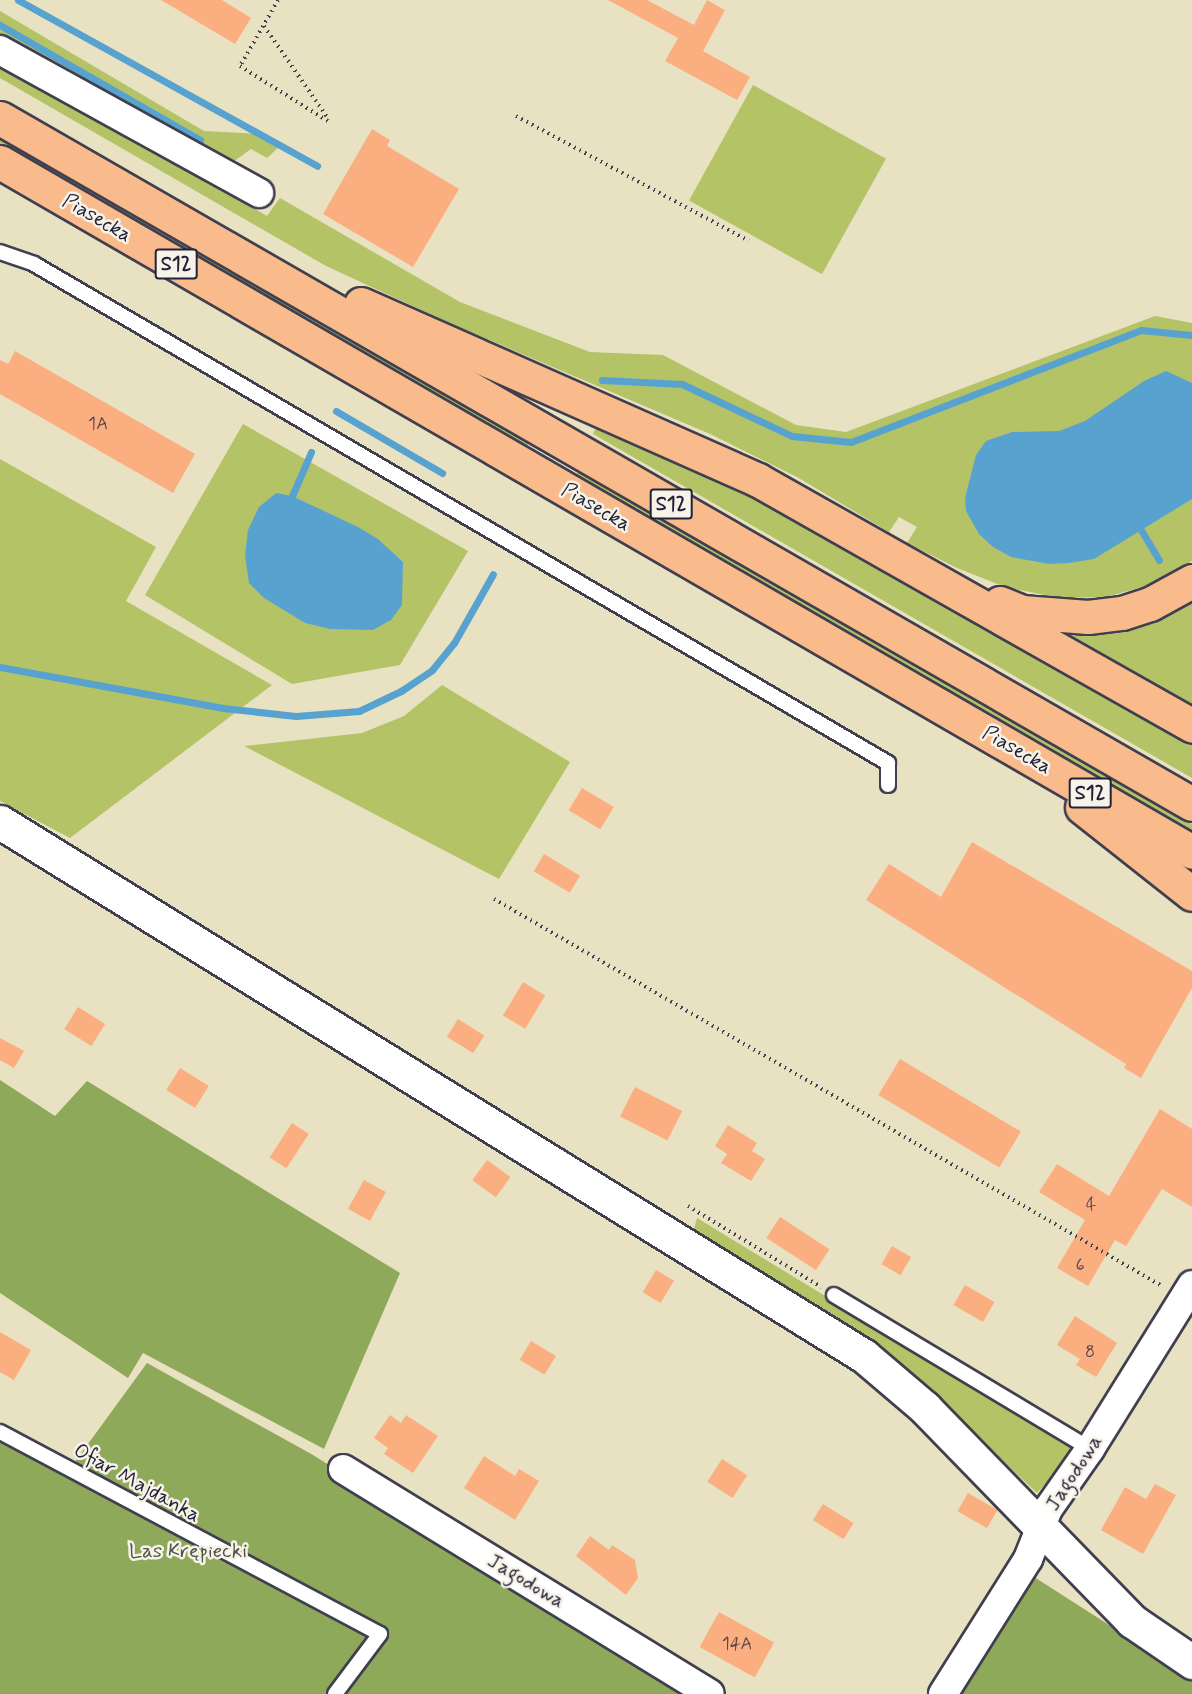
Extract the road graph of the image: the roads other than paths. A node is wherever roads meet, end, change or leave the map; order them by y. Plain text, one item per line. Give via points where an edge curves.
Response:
1 (0, 50) edge
2 (0, 118) edge
3 (0, 162) edge
4 (259, 193) dead end
5 (150, 205) junction
6 (0, 252) edge
7 (902, 561) junction
8 (1192, 581) edge
9 (1192, 726) edge
10 (989, 734) junction
11 (888, 785) dead end
12 (1192, 804) edge
13 (0, 822) edge
14 (1192, 852) edge
15 (1192, 894) edge
16 (1188, 1292) edge
17 (834, 1295) road end
18 (0, 1432) edge
19 (1090, 1449) junction
20 (343, 1469) dead end
21 (1041, 1527) junction
22 (1192, 1662) edge
23 (335, 1694) edge
24 (710, 1694) edge
25 (944, 1694) edge

1 - 4 street
2 - 5 highway, Piasecka / S12
3 - 10 highway, Piasecka / S12
5 - 7 highway via 393,319 758,480
5 - 12 highway, Piasecka / S12
6 - 11 lane via 34,264 888,762
7 - 8 highway via 1022,612 1059,617 1122,613 1150,604
7 - 9 highway
10 - 14 highway, Piasecka / S12
10 - 15 highway
13 - 21 street via 864,1356 925,1408
16 - 19 street, Jagodowa
17 - 19 lane
18 - 23 lane, Ofiar Majdanka via 380,1634
19 - 21 street, Jagodowa via 1048,1509
20 - 24 street, Jagodowa
21 - 22 street via 1132,1621
21 - 25 street, Jagodowa via 1028,1559

